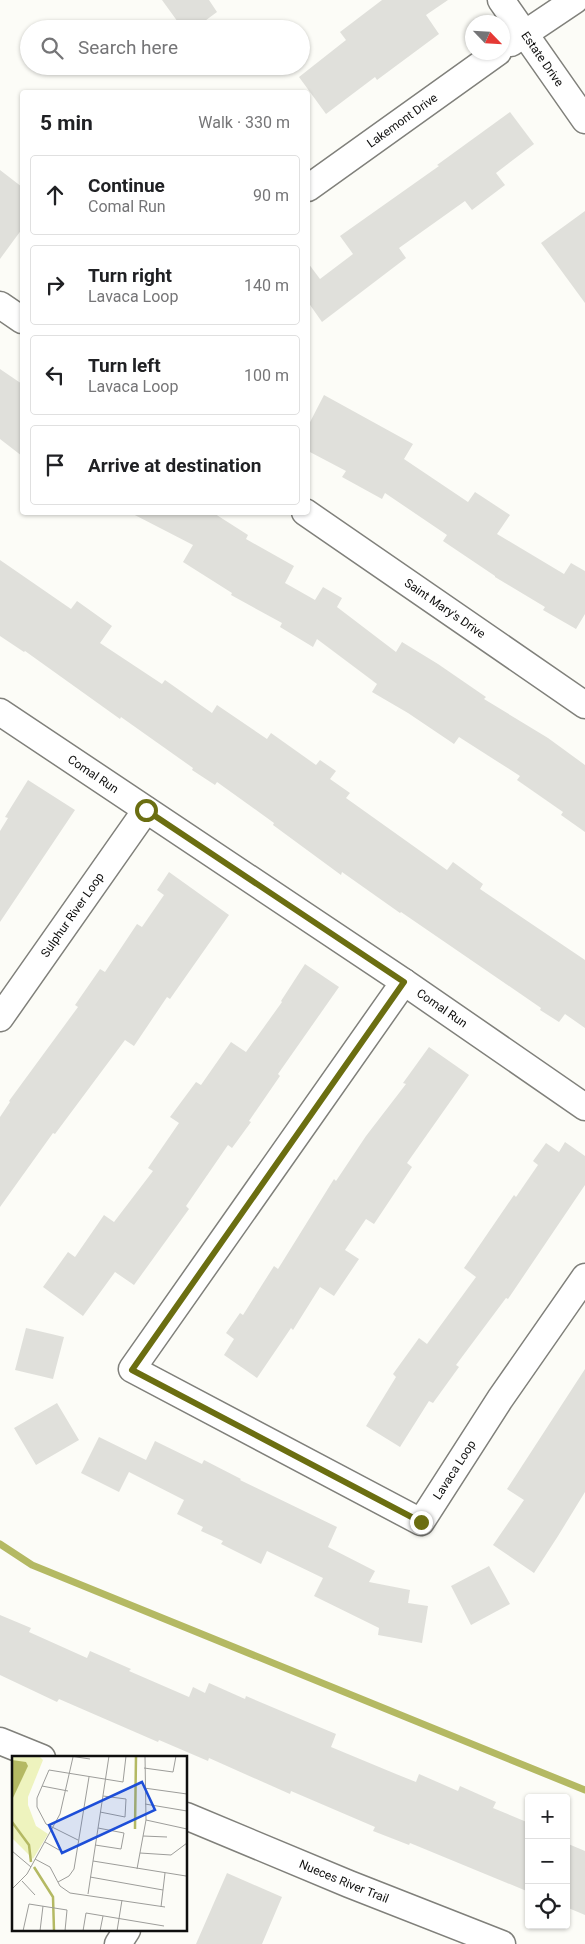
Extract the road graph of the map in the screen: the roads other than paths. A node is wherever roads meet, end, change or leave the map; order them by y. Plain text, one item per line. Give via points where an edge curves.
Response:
1 (501, 0) edge
2 (575, 0) edge
3 (525, 33) junction
4 (510, 43) edge
5 (487, 60) edge
6 (585, 120) edge
7 (310, 187) edge
8 (0, 305) edge
9 (20, 319) edge
10 (309, 515) edge
11 (585, 705) edge
12 (0, 712) edge
13 (146, 810) junction
14 (404, 982) junction
15 (0, 1018) edge
16 (585, 1107) edge
17 (585, 1277) edge
18 (0, 1741) edge
19 (37, 1756) edge
20 (188, 1817) edge
21 (127, 1932) edge
22 (470, 1938) edge
23 (118, 1944) edge
24 (502, 1944) edge

1 - 3 street, Estate Drive
2 - 3 street
3 - 4 street
3 - 6 street, Estate Drive
5 - 7 street, Lakemont Drive
8 - 9 street
10 - 11 street, Saint Mary's Drive
12 - 13 street, Comal Run
13 - 14 street, Comal Run
13 - 15 street, Sulphur River Loop
14 - 16 street, Comal Run
14 - 17 street, Lavaca Loop via 132,1370 421,1522 500,1399
18 - 19 street
20 - 22 street, Nueces River Trail
21 - 23 street
22 - 24 street, Nueces River Trail

